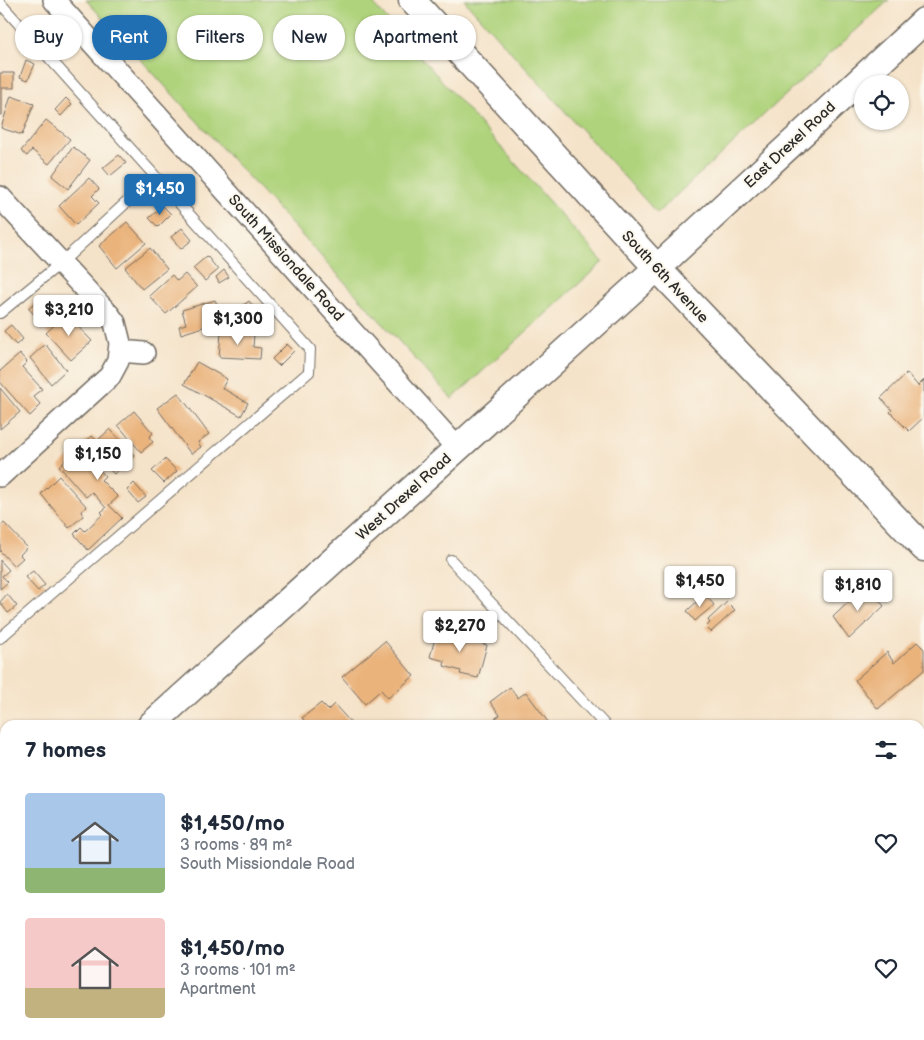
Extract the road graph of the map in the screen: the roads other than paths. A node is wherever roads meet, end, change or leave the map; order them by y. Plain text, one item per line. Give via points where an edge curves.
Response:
1 (54, 0) edge
2 (412, 0) edge
3 (0, 3) edge
4 (924, 21) edge
5 (155, 176) junction
6 (0, 197) edge
7 (62, 262) junction
8 (657, 268) junction
9 (0, 313) edge
10 (120, 351) junction
11 (144, 353) dead end
12 (457, 448) junction
13 (0, 476) edge
14 (924, 548) edge
15 (451, 560) dead end
16 (0, 638) edge
17 (157, 720) edge
18 (599, 720) edge

1 - 12 street, South Missiondale Road
2 - 8 street, South 6th Avenue
3 - 5 lane
4 - 8 street, East Drexel Road
5 - 7 lane
5 - 16 lane via 310,349 309,372
6 - 7 street
7 - 9 lane
7 - 10 street via 115,323
8 - 12 street, West Drexel Road
8 - 14 street, South 6th Avenue
10 - 11 street
10 - 13 street via 115,369 106,382
12 - 17 street, West Drexel Road
15 - 18 lane

